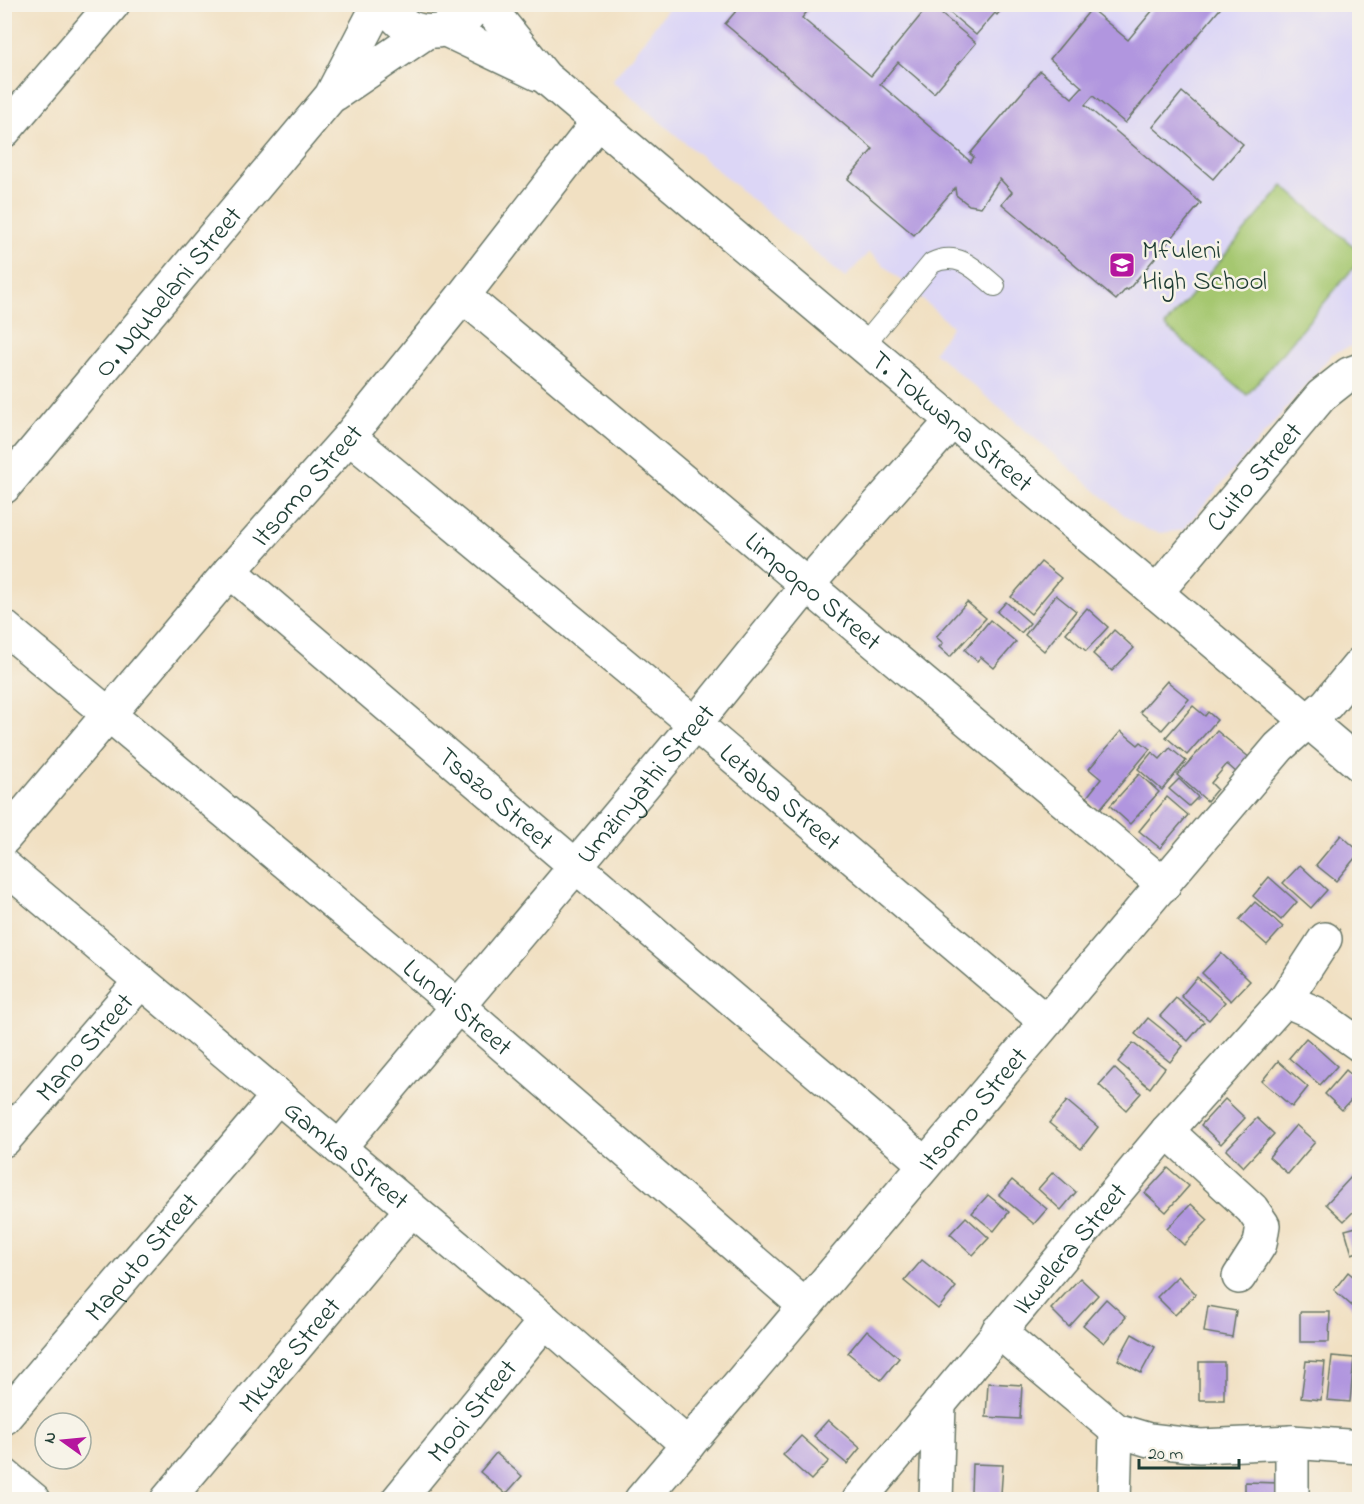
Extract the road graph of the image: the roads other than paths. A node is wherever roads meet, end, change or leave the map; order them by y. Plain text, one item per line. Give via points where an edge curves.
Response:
1 (113, 4) edge
2 (379, 4) edge
3 (387, 4) edge
4 (476, 4) edge
5 (486, 4) edge
6 (436, 31) junction
7 (545, 77) junction
8 (331, 96) junction
9 (598, 122) junction
10 (6, 127) edge
11 (995, 286) dead end
12 (463, 296) junction
13 (863, 346) junction
14 (1359, 370) edge
15 (953, 420) junction
16 (349, 437) junction
17 (4, 487) edge
18 (230, 571) junction
19 (808, 584) junction
20 (1156, 593) junction
21 (4, 627) edge
22 (1359, 664) edge
23 (110, 714) junction
24 (1309, 722) junction
25 (695, 724) junction
26 (1359, 765) edge
27 (4, 838) edge
28 (4, 866) edge
29 (577, 866) junction
30 (1164, 885) junction
31 (1325, 939) dead end
32 (141, 981) junction
33 (1285, 1000) junction
34 (459, 1007) junction
35 (1045, 1021) junction
36 (1359, 1045) edge
37 (278, 1096) junction
38 (1167, 1131) junction
39 (4, 1140) edge
40 (339, 1148) junction
41 (925, 1164) junction
42 (411, 1210) junction
43 (1239, 1277) dead end
44 (804, 1305) junction
45 (545, 1321) junction
46 (998, 1331) junction
47 (939, 1404) junction
48 (4, 1418) edge
49 (1116, 1430) junction
50 (1292, 1442) junction
51 (688, 1445) junction
52 (1359, 1447) edge
53 (4, 1475) edge
54 (34, 1500) edge
55 (167, 1500) edge
56 (398, 1500) edge
57 (641, 1500) edge
58 (859, 1500) edge
59 (936, 1500) edge
60 (1114, 1500) edge
61 (1292, 1500) edge

1 - 10 street
2 - 8 street, O. Nqubelani Street
3 - 6 street, T. Tokwana Street via 411,28
4 - 6 street, O. Nqubelani Street via 460,23
5 - 7 street, T. Tokwana Street
6 - 7 street, T. Tokwana Street
6 - 8 street, O. Nqubelani Street
7 - 9 street, T. Tokwana Street
8 - 17 street, O. Nqubelani Street
9 - 12 street, Itsomo Street
9 - 13 street, T. Tokwana Street
11 - 13 lane via 960,259 932,263
12 - 16 street, Itsomo Street
12 - 19 street, Limpopo Street
13 - 15 street, T. Tokwana Street
14 - 20 street, Cuito Street via 1321,396
15 - 19 street, Umzinyathi Street
15 - 20 street, T. Tokwana Street
16 - 18 street, Itsomo Street
16 - 25 street, Letaba Street
18 - 23 street, Itsomo Street
18 - 29 street, Tsazo Street
19 - 25 street, Umzinyathi Street
19 - 30 street, Limpopo Street
20 - 24 street, T. Tokwana Street
21 - 23 street, Lundi Street
22 - 24 street, Itsomo Street
23 - 27 street, Itsomo Street
23 - 34 street, Lundi Street
24 - 26 street, T. Tokwana Street
24 - 30 street, Itsomo Street via 1286,739
25 - 29 street, Umzinyathi Street
25 - 35 street, Letaba Street
28 - 32 street, Gamka Street
29 - 34 street, Umzinyathi Street
29 - 41 street, Tsazo Street
30 - 35 street, Itsomo Street
31 - 33 street, Ikwelera Street
32 - 37 street, Gamka Street
32 - 39 street, Mano Street
33 - 36 street via 1315,1013
33 - 38 street, Ikwelera Street
34 - 40 street, Umzinyathi Street
34 - 44 street, Lundi Street
35 - 41 street, Itsomo Street
37 - 40 street, Gamka Street
37 - 48 street, Maputo Street
38 - 43 street via 1252,1209 1263,1225 1260,1244
38 - 46 street, Ikwelera Street
40 - 42 street, Gamka Street
41 - 44 street, Itsomo Street
42 - 45 street, Gamka Street
42 - 55 street, Mkuze Street
44 - 51 street, Itsomo Street
45 - 51 street, Gamka Street
45 - 56 street, Mooi Street
46 - 47 street, Ikwelera Street
46 - 49 street
47 - 58 street, Ikwelera Street
47 - 59 street
49 - 50 street via 1149,1440 1200,1446
49 - 60 street
50 - 52 street
50 - 61 street
51 - 57 street, Itsomo Street
53 - 54 street

